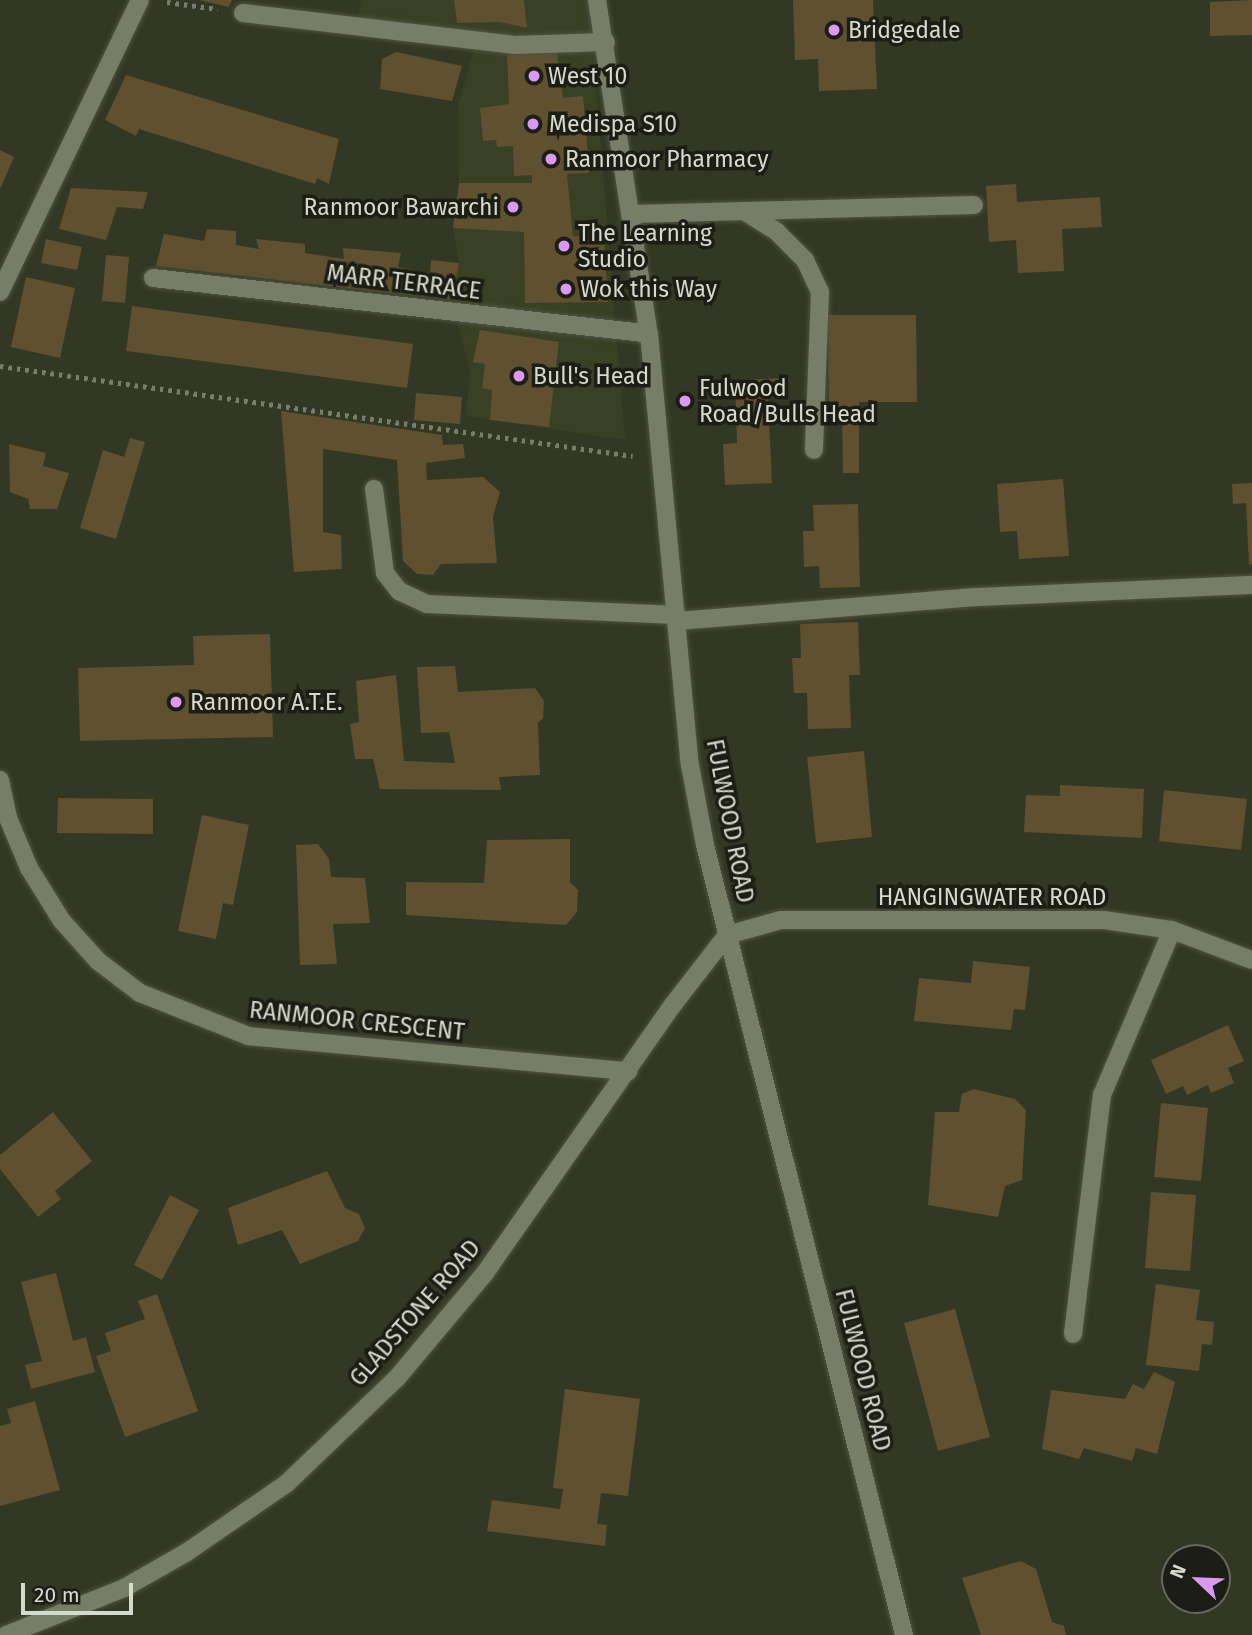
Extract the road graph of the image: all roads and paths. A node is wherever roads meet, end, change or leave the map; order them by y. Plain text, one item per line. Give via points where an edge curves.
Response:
1 (140, 0) edge
2 (597, 0) edge
3 (160, 1) edge
4 (243, 13) joint
5 (606, 42) junction
6 (974, 205) dead end
7 (744, 211) junction
8 (632, 214) junction
9 (153, 278) dead end
10 (0, 292) edge
11 (649, 334) junction
12 (0, 366) edge
13 (814, 450) dead end
14 (663, 460) junction
15 (374, 489) dead end
16 (1252, 585) edge
17 (677, 618) junction
18 (0, 780) edge
19 (1172, 930) junction
20 (727, 935) junction
21 (1252, 960) edge
22 (628, 1071) junction
23 (1073, 1334) dead end
24 (6, 1635) edge
25 (904, 1635) edge

1 - 10 street
2 - 5 street, FULWOOD ROAD
3 - 4 path
4 - 5 street via 514,45
5 - 8 street, FULWOOD ROAD
6 - 7 street
7 - 8 street
7 - 13 street via 777,232 805,261 820,292
8 - 11 street, FULWOOD ROAD
9 - 11 street, MARR TERRACE
11 - 14 street, FULWOOD ROAD
12 - 14 path
14 - 17 street, FULWOOD ROAD
15 - 17 street via 385,573 399,591 427,604
16 - 17 street via 962,597
17 - 20 street, FULWOOD ROAD via 690,765
18 - 22 street, RANMOOR CRESCENT via 8,818 29,868 62,921 98,961 140,993 248,1036
19 - 20 street, HANGINGWATER ROAD via 1104,920 781,920
19 - 21 street, HANGINGWATER ROAD
19 - 23 street via 1102,1095
20 - 22 street, GLADSTONE ROAD
20 - 25 street, FULWOOD ROAD
22 - 24 street, GLADSTONE ROAD via 485,1273 397,1378 286,1484 187,1552 124,1588

